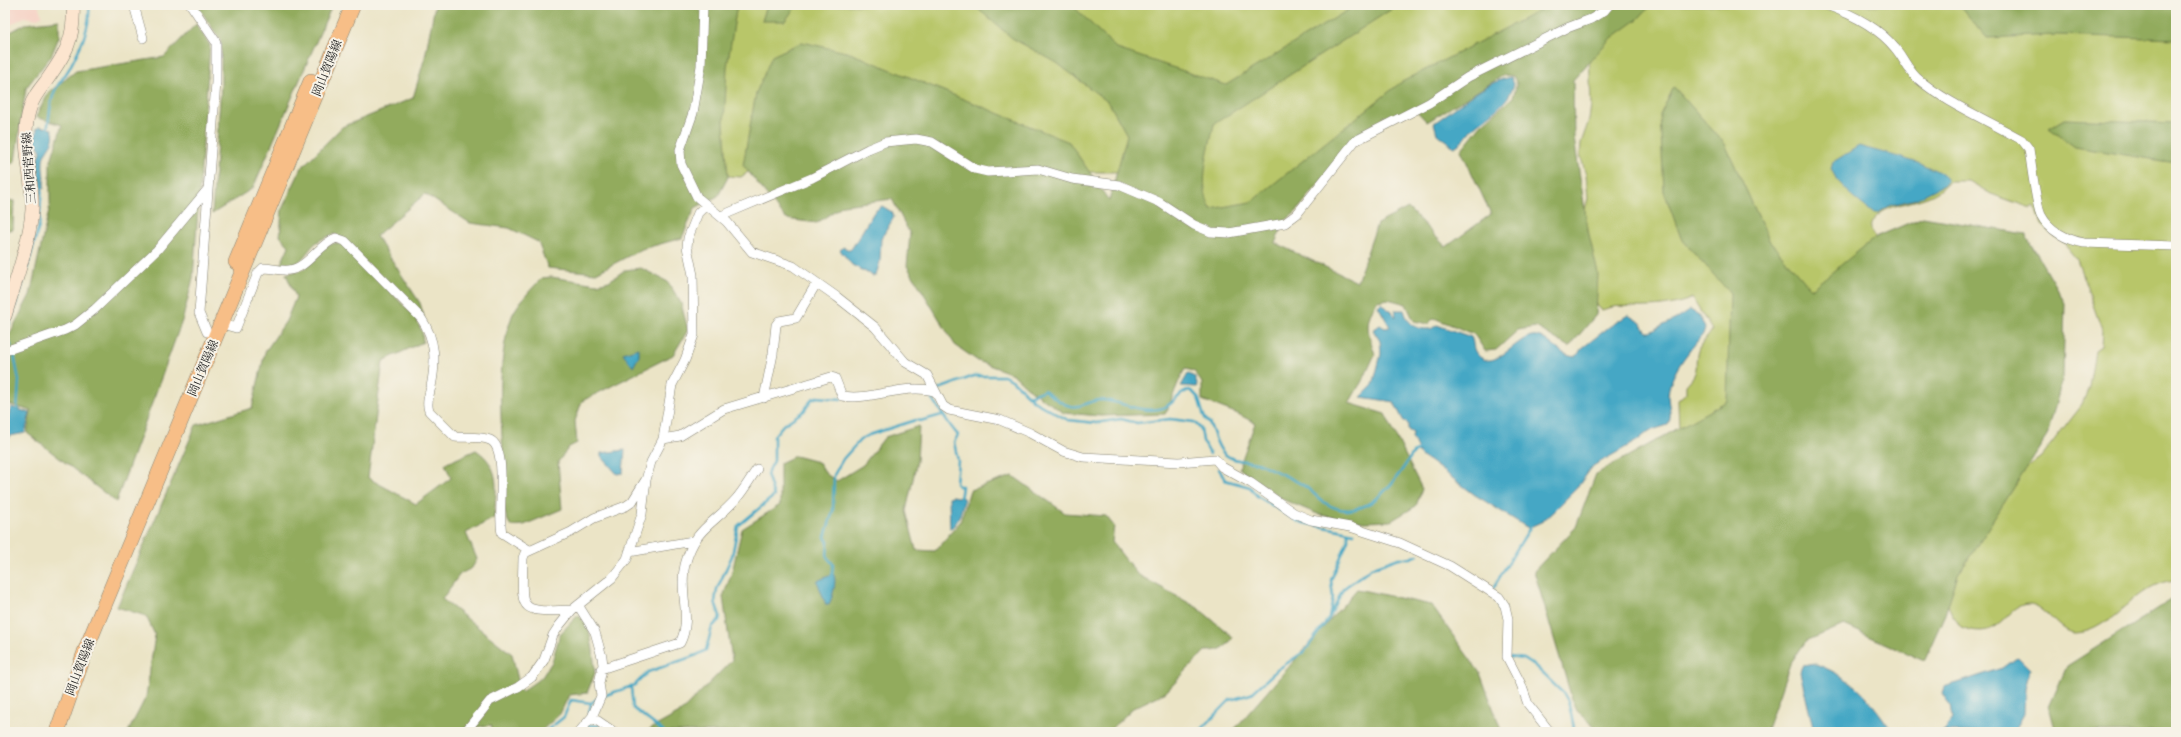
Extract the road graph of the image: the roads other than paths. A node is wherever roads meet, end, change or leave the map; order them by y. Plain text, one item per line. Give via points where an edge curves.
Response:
1 (72, 5) edge
2 (134, 5) edge
3 (192, 5) edge
4 (342, 5) edge
5 (353, 5) edge
6 (703, 5) edge
7 (1609, 5) edge
8 (1826, 5) edge
9 (143, 38) dead end
10 (208, 189) junction
11 (706, 205) junction
12 (721, 216) junction
13 (2176, 246) edge
14 (816, 284) junction
15 (5, 316) edge
16 (222, 324) junction
17 (207, 332) junction
18 (5, 351) edge
19 (934, 391) junction
20 (764, 398) junction
21 (663, 439) junction
22 (757, 469) dead end
23 (646, 480) junction
24 (693, 541) junction
25 (529, 550) junction
26 (629, 552) junction
27 (575, 607) junction
28 (602, 669) junction
29 (592, 717) junction
30 (47, 732) edge
31 (57, 732) edge
32 (465, 732) edge
33 (579, 732) edge
34 (614, 732) edge
35 (1550, 732) edge

1 - 15 main road, 三和西菅野線 via 73,31 66,53 35,95 26,119 32,212
2 - 9 street
3 - 10 street via 216,42 216,82
4 - 17 main road, 岡山賀陽線
5 - 16 main road, 岡山賀陽線
6 - 11 street via 701,66 693,113 680,150 681,164 698,197
7 - 12 street via 1591,19 1566,28 1468,77 1429,103 1355,142 1347,148 1305,204 1286,223 1229,233 1211,232 1194,225 1159,202 1119,185 1072,179 1038,169 988,172 975,169 932,142 916,140 885,142 812,178
8 - 13 street via 1873,27 1895,48 1916,77 1939,94 2022,140 2029,149 2041,215 2052,228 2071,240 2084,243
10 - 17 street via 199,313
10 - 18 street via 157,250 90,313 64,330
11 - 12 street
11 - 21 street via 698,213 688,238 687,247 693,275 694,335 672,386
12 - 14 street via 752,252 793,266
14 - 19 street via 875,327 905,362 927,375
14 - 20 street via 796,318 779,321 776,325
16 - 25 street via 236,328 258,273 263,268 289,270 300,267 327,241 336,238 345,241 430,330 435,354 427,405 429,411 455,437 484,438 496,445 499,451 499,518 502,533
16 - 31 main road, 岡山賀陽線 via 86,649
17 - 30 main road, 岡山賀陽線 via 72,658
19 - 20 street via 911,389 854,398 842,396 835,378 831,377
19 - 35 street via 943,406 949,410 1000,420 1063,451 1083,457 1179,462 1215,459 1222,467 1251,483 1294,513 1311,520 1373,533 1425,553 1450,566 1499,597 1505,606 1508,618 1507,656 1522,684 1528,704
20 - 21 street via 724,409 680,436
21 - 23 street via 651,462
22 - 24 street via 736,498 718,518 702,529
23 - 25 street via 632,502 626,506 594,518 571,532
23 - 26 street via 642,514
24 - 26 street
24 - 28 street via 683,575 686,624 680,644
25 - 27 street via 523,558 522,600 526,606 543,611
26 - 27 street via 620,570
27 - 28 street via 595,632 602,657
27 - 32 street via 552,635 544,660 532,676 518,687 490,701
28 - 29 street via 600,697
29 - 33 street
29 - 34 street

